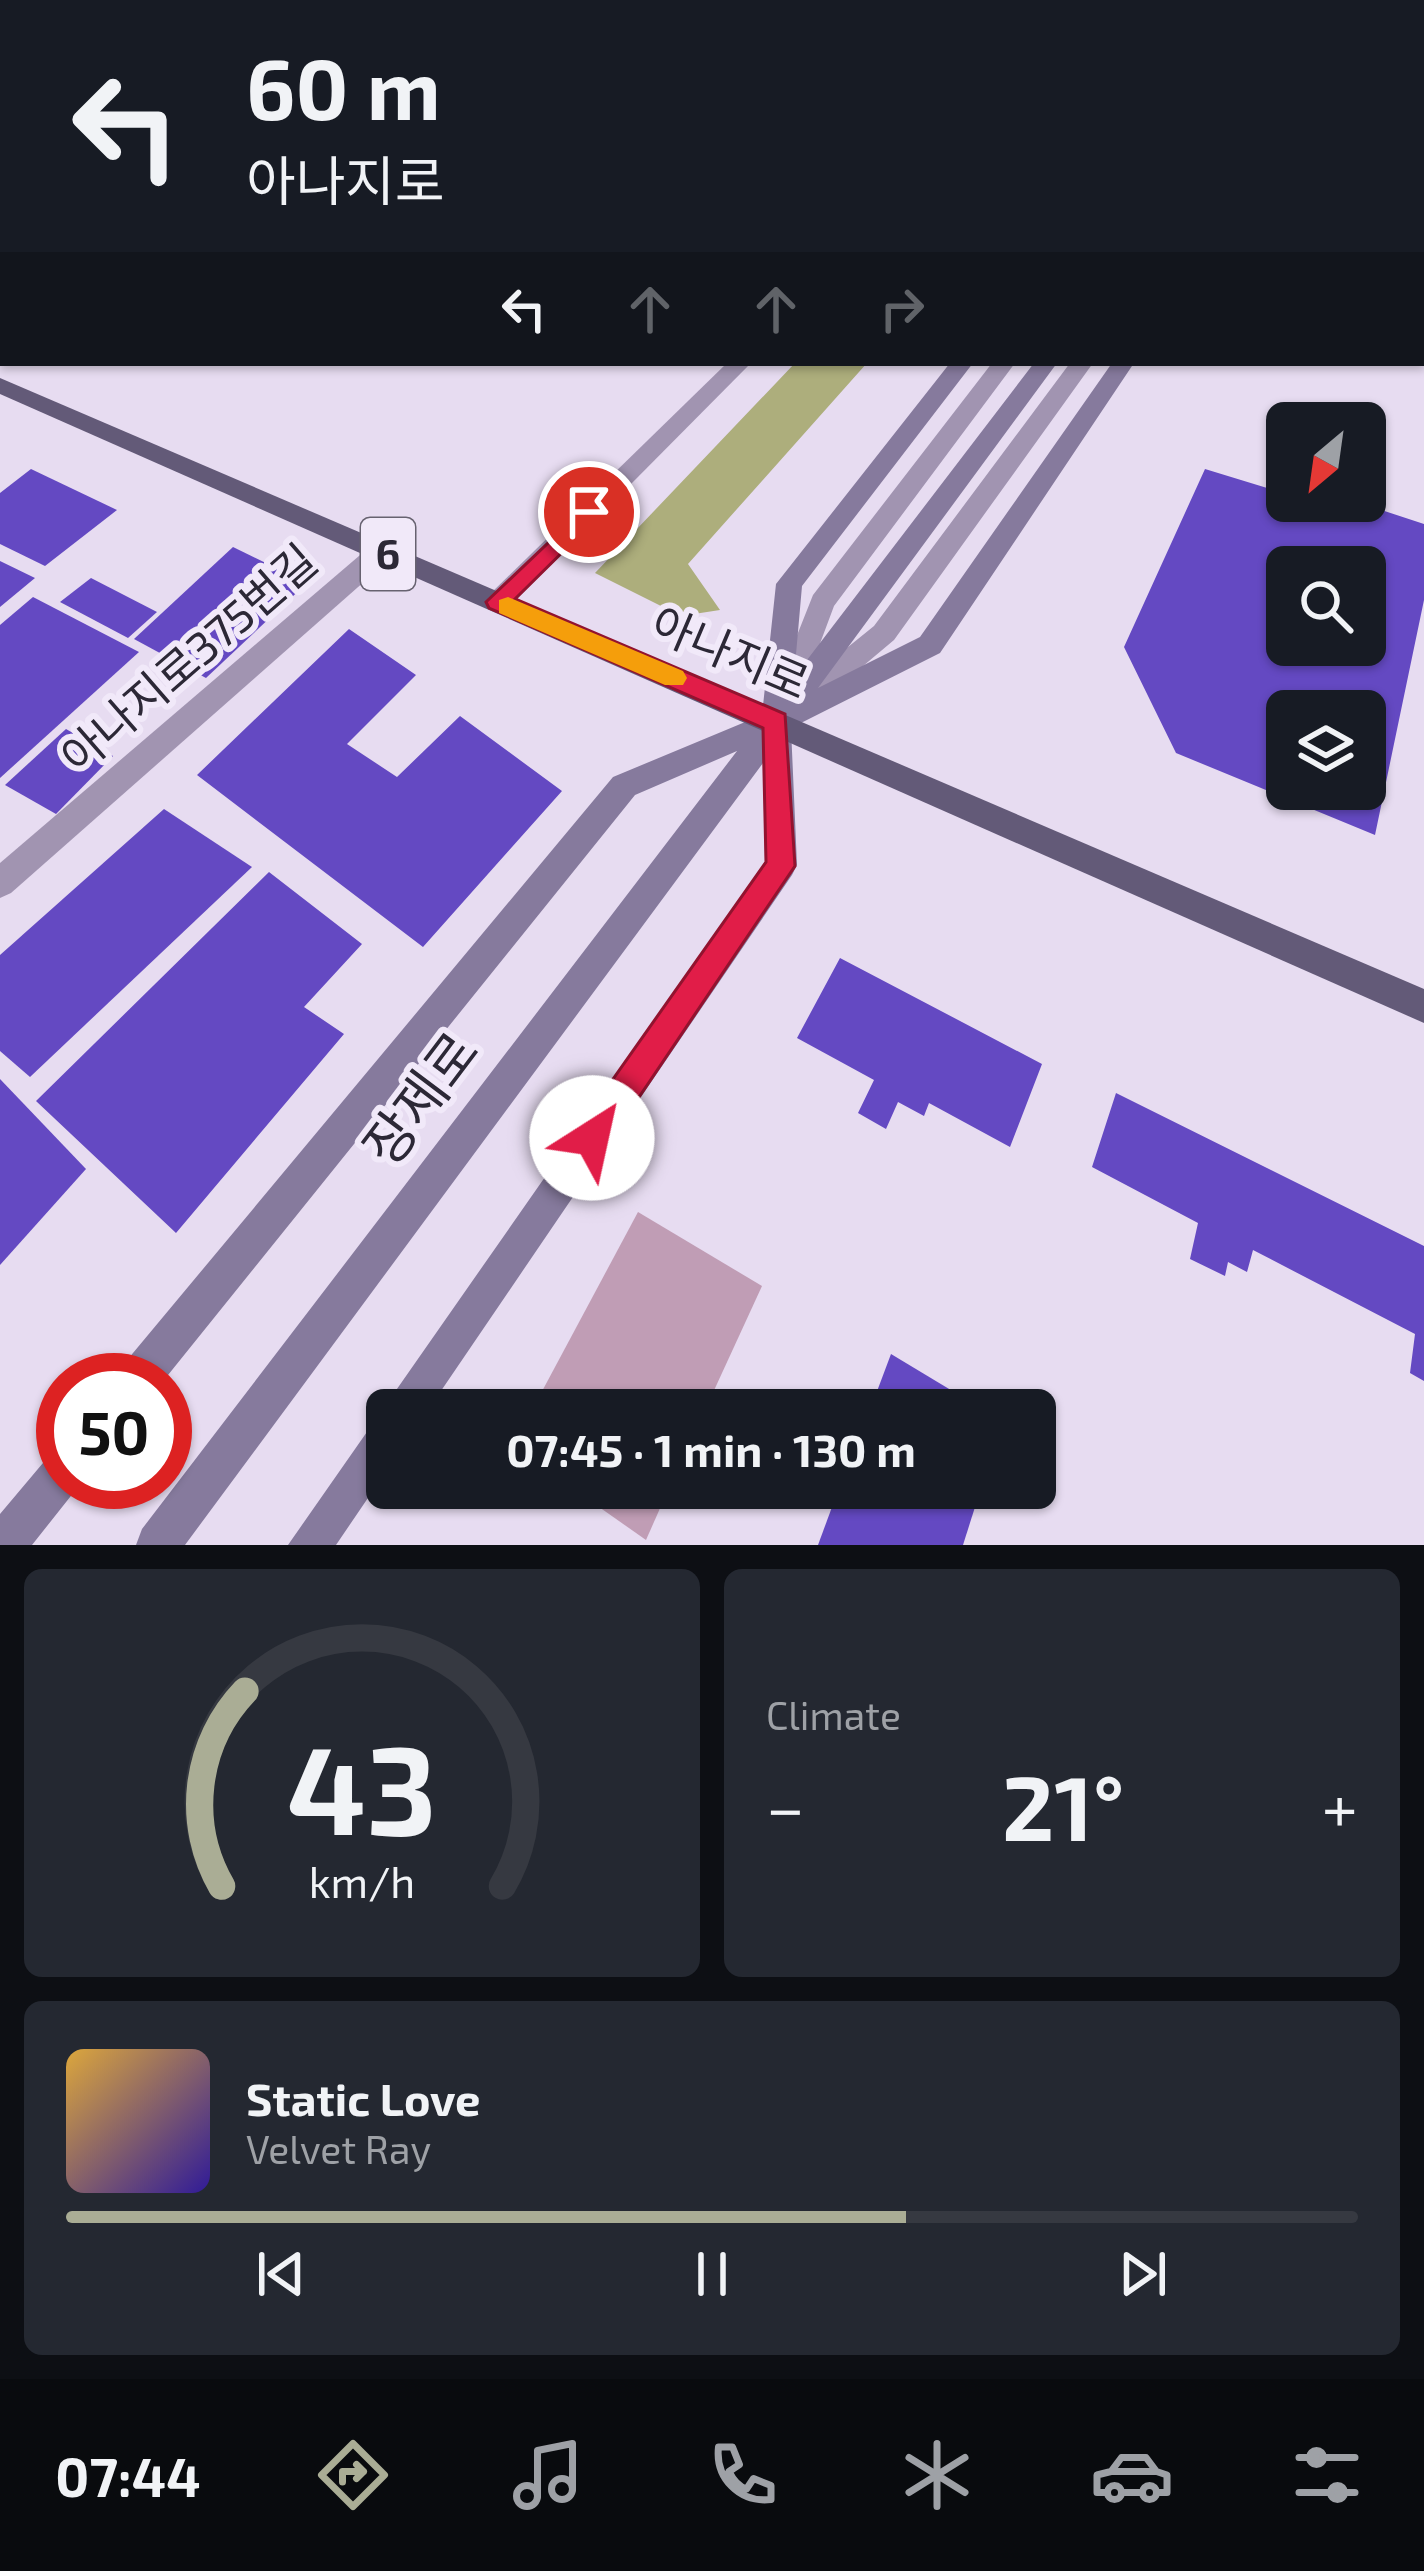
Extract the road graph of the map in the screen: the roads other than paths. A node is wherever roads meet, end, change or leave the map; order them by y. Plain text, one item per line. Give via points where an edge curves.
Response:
1 (737, 366) edge
2 (960, 366) edge
3 (1002, 366) edge
4 (1044, 366) edge
5 (1080, 366) edge
6 (1121, 366) edge
7 (0, 385) edge
8 (382, 551) junction
9 (498, 602) junction
10 (776, 722) junction
11 (1, 880) edge
12 (1424, 1006) edge
13 (160, 1353) edge
14 (418, 1389) edge
15 (366, 1464) edge
16 (36, 1505) edge
17 (3, 1545) edge
18 (158, 1545) edge
19 (310, 1545) edge

1 - 9 street
2 - 10 main road via 789,584
3 - 10 street via 823,602
4 - 18 main road, 장제로
5 - 10 street via 884,633
6 - 10 main road, 장제로 via 930,646
7 - 8 main road, 아나지로 / 6
8 - 9 main road, 아나지로 / 6
8 - 11 street, 아나지로375번길
9 - 10 main road, 아나지로 / 6
10 - 12 main road, 아나지로 / 6
10 - 13 main road, 장제로 via 624,786
10 - 14 main road via 781,866
15 - 19 main road
16 - 17 main road

